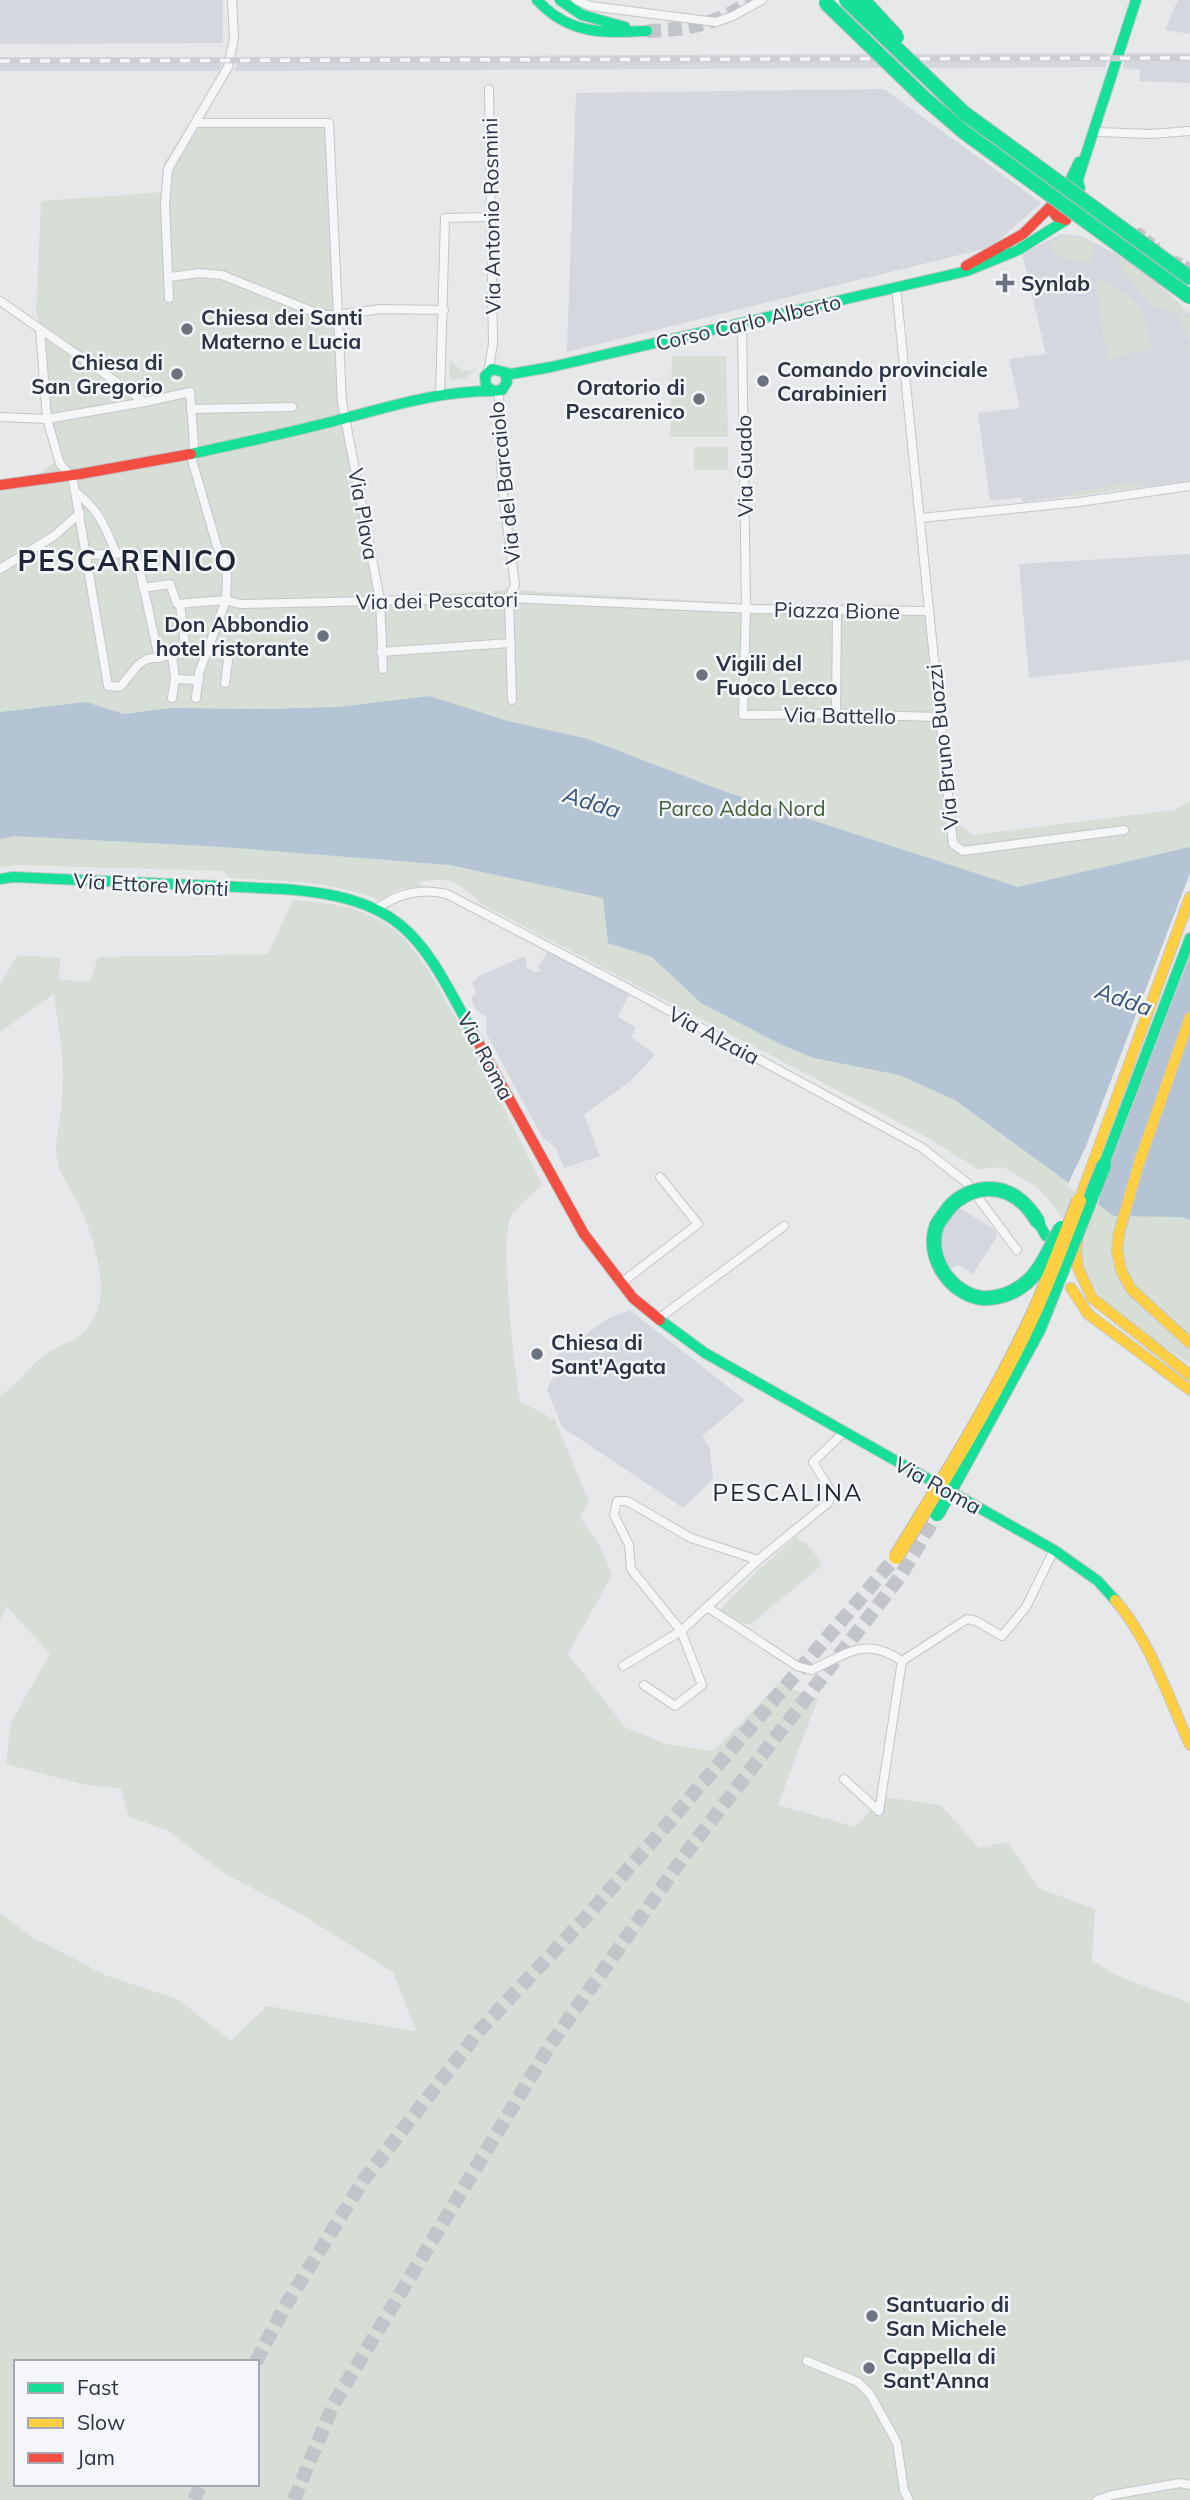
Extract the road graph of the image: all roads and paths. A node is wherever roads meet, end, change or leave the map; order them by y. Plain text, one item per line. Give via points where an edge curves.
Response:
1 (232, 0) edge
2 (537, 0) edge
3 (560, 0) edge
4 (576, 0) edge
5 (762, 0) edge
6 (846, 0) edge
7 (863, 0) edge
8 (1136, 0) edge
9 (823, 1) edge
10 (489, 89) dead end
11 (196, 123) junction
12 (985, 130) junction
13 (1190, 131) edge
14 (1096, 132) junction
15 (1078, 190) dead end
16 (490, 217) junction
17 (1124, 229) junction
18 (1190, 265) tunnel mouth
19 (944, 276) junction
20 (170, 277) junction
21 (1190, 278) edge
22 (896, 287) junction
23 (1190, 297) edge
24 (169, 298) dead end
25 (0, 301) edge
26 (444, 310) junction
27 (337, 315) junction
28 (742, 324) junction
29 (40, 329) junction
30 (496, 378) junction
31 (440, 396) junction
32 (145, 402) junction
33 (292, 407) dead end
34 (191, 409) junction
35 (0, 417) edge
36 (346, 418) junction
37 (47, 419) junction
38 (194, 453) junction
39 (74, 484) junction
40 (0, 485) edge
41 (1190, 486) edge
42 (80, 513) junction
43 (921, 518) junction
44 (116, 553) junction
45 (86, 555) junction
46 (0, 569) edge
47 (143, 587) junction
48 (509, 598) junction
49 (226, 600) junction
50 (380, 600) junction
51 (180, 604) junction
52 (747, 608) junction
53 (837, 611) junction
54 (928, 611) junction
55 (511, 643) junction
56 (209, 647) junction
57 (381, 652) junction
58 (172, 656) junction
59 (159, 658) junction
60 (383, 668) dead end
61 (175, 679) junction
62 (199, 680) junction
63 (225, 683) dead end
64 (172, 698) dead end
65 (196, 698) dead end
66 (512, 701) dead end
67 (836, 714) junction
68 (743, 715) joint
69 (938, 717) junction
70 (1124, 830) dead end
71 (0, 879) edge
72 (302, 891) joint
73 (1190, 897) edge
74 (376, 909) junction
75 (1190, 938) edge
76 (1190, 1017) edge
77 (1104, 1165) junction
78 (660, 1177) dead end
79 (1079, 1201) junction
80 (784, 1226) dead end
81 (1046, 1236) dead end
82 (1017, 1250) dead end
83 (621, 1283) junction
84 (1071, 1289) dead end
85 (658, 1319) junction
86 (1190, 1343) edge
87 (1190, 1375) edge
88 (1190, 1390) edge
89 (844, 1432) junction
90 (937, 1514) tunnel mouth
91 (1054, 1550) junction
92 (896, 1557) tunnel mouth
93 (758, 1560) junction
94 (707, 1607) junction
95 (681, 1631) junction
96 (902, 1661) junction
97 (623, 1666) dead end
98 (644, 1685) dead end
99 (1190, 1745) edge
100 (844, 1779) dead end
101 (807, 2361) dead end
102 (1190, 2485) edge
103 (909, 2500) edge
104 (1097, 2500) edge

1 - 11 street via 234,38 228,66
2 - 3 main road via 552,17 578,29 647,31 588,19
4 - 5 street via 590,6 716,22
6 - 12 main road, bridge
7 - 12 main road, bridge
8 - 14 main road
9 - 23 main road, bridge via 964,132
10 - 16 street, Via Antonio Rosmini
11 - 20 street via 168,169 165,203
11 - 27 street, Via Plava via 329,124
12 - 17 main road, bridge
13 - 14 street
14 - 15 main road
16 - 26 street via 445,218
16 - 30 street, Via Antonio Rosmini
17 - 18 main road, bridge
17 - 21 main road, bridge
19 - 19 main road, Corso Carlo Alberto via 1013,241 1049,207 1066,220 992,263
19 - 22 main road, Corso Carlo Alberto
20 - 24 street
20 - 27 street via 222,275 321,315
22 - 28 main road, Corso Carlo Alberto
22 - 43 street, Via Bruno Buozzi
25 - 29 street
26 - 27 street via 381,309
26 - 31 street
27 - 36 street, Via Plava
28 - 30 main road, Corso Carlo Alberto
28 - 52 street, Via Guado
29 - 32 street
29 - 37 street
30 - 31 main road, Corso Carlo Alberto
30 - 48 street, Via del Barcaiolo via 514,585
31 - 36 main road, Corso Carlo Alberto
32 - 34 street via 190,392
32 - 37 street
33 - 34 street
34 - 38 street
35 - 37 street
36 - 38 main road, Corso Carlo Alberto
36 - 50 street, Via Plava
37 - 39 street via 60,464
38 - 39 main road, Corso Carlo Alberto
38 - 49 street via 191,460 224,561
39 - 40 main road, Corso Carlo Alberto
39 - 42 street
39 - 44 street via 93,506
41 - 43 street
42 - 45 street
42 - 46 street via 54,536
43 - 54 street, Via Bruno Buozzi
44 - 45 street
44 - 47 street via 136,553
45 - 59 street via 108,686 120,687 138,665
47 - 51 street via 170,584
47 - 59 street
48 - 50 street, Via dei Pescatori
48 - 52 street, Via dei Pescatori
48 - 55 street, Via del Barcaiolo
49 - 50 street, Via dei Pescatori via 240,604
49 - 51 street, Via dei Pescatori
49 - 56 street
50 - 57 street, Via Plava
51 - 58 street via 186,653
52 - 53 street, Piazza Bione
52 - 68 street, Via Guado
53 - 54 street, Piazza Bione
53 - 67 street
54 - 69 street, Via Bruno Buozzi
55 - 57 street
55 - 66 street, Via del Barcaiolo
56 - 62 street
56 - 63 street via 226,654
57 - 60 street, Via Plava
58 - 59 street
58 - 61 street
61 - 62 street
61 - 64 street
62 - 65 street
67 - 68 street, Via Battello
67 - 69 street, Via Battello
69 - 70 street, Via Bruno Buozzi via 953,844 963,851
71 - 72 main road, Via Ettore Monti
72 - 74 main road, Via Roma via 336,895
73 - 79 main road
74 - 82 street, Via Alzaia via 411,892 447,894 629,989 921,1147 967,1183
74 - 83 main road, Via Roma via 400,923 430,957 570,1212
75 - 77 main road
76 - 86 main road via 1139,1163 1117,1250 1131,1289
77 - 87 main road, bridge via 1079,1234 1077,1268 1085,1287 1102,1306
77 - 90 main road, bridge via 1038,1331
78 - 83 street via 698,1224
79 - 81 main road, bridge via 1030,1278 1011,1293 992,1298 968,1294 949,1280 938,1263 935,1240 940,1220 952,1204 969,1193 986,1189 1009,1193 1026,1204
79 - 92 main road, bridge via 1017,1347
80 - 85 street
83 - 85 main road, Via Roma
84 - 88 main road via 1088,1314
85 - 89 main road, Via Roma via 705,1353
89 - 91 main road, Via Roma
89 - 93 street via 813,1462 832,1493 828,1503
91 - 96 street via 1026,1607 1002,1636 967,1619
91 - 99 main road, Via Roma via 1098,1581 1128,1615
93 - 94 street
93 - 95 street via 691,1538 627,1501 617,1501 614,1515 629,1545 631,1569
94 - 95 street
94 - 96 street via 797,1666 811,1670 853,1649 889,1652
95 - 97 street
95 - 98 street via 702,1685 675,1706
96 - 100 street via 879,1811
101 - 103 street via 858,2382 870,2394 897,2443
102 - 104 street via 1180,2483

